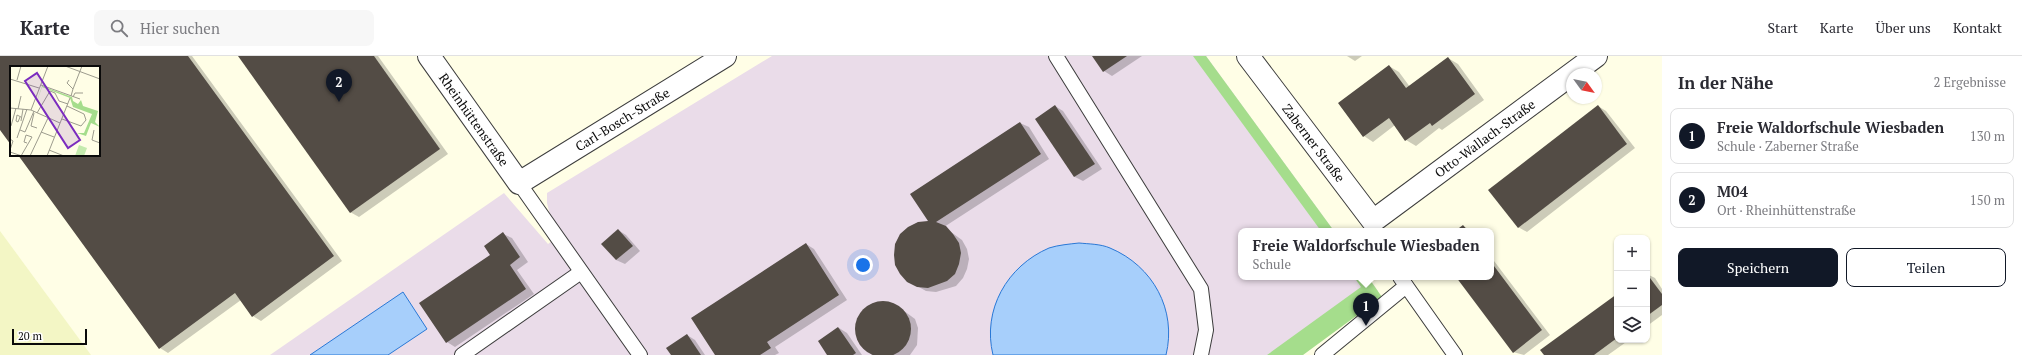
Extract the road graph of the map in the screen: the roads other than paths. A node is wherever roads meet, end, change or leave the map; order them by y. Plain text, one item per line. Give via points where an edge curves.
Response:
1 (430, 56) edge
2 (725, 56) edge
3 (1056, 56) edge
4 (1248, 56) edge
5 (1596, 56) edge
6 (519, 183) junction
7 (1375, 226) edge
8 (580, 272) junction
9 (1403, 282) edge
10 (462, 355) edge
11 (640, 355) edge
12 (1202, 355) edge
13 (1322, 355) edge
14 (1455, 355) edge

1 - 6 street, Rheinhüttenstraße
2 - 6 street, Carl-Bosch-Straße
3 - 12 lane via 1201,289 1206,330
4 - 7 street, Zaberner Straße
5 - 7 street, Otto-Wallach-Straße
6 - 8 lane
8 - 10 lane
8 - 11 lane
9 - 13 lane
9 - 14 lane

